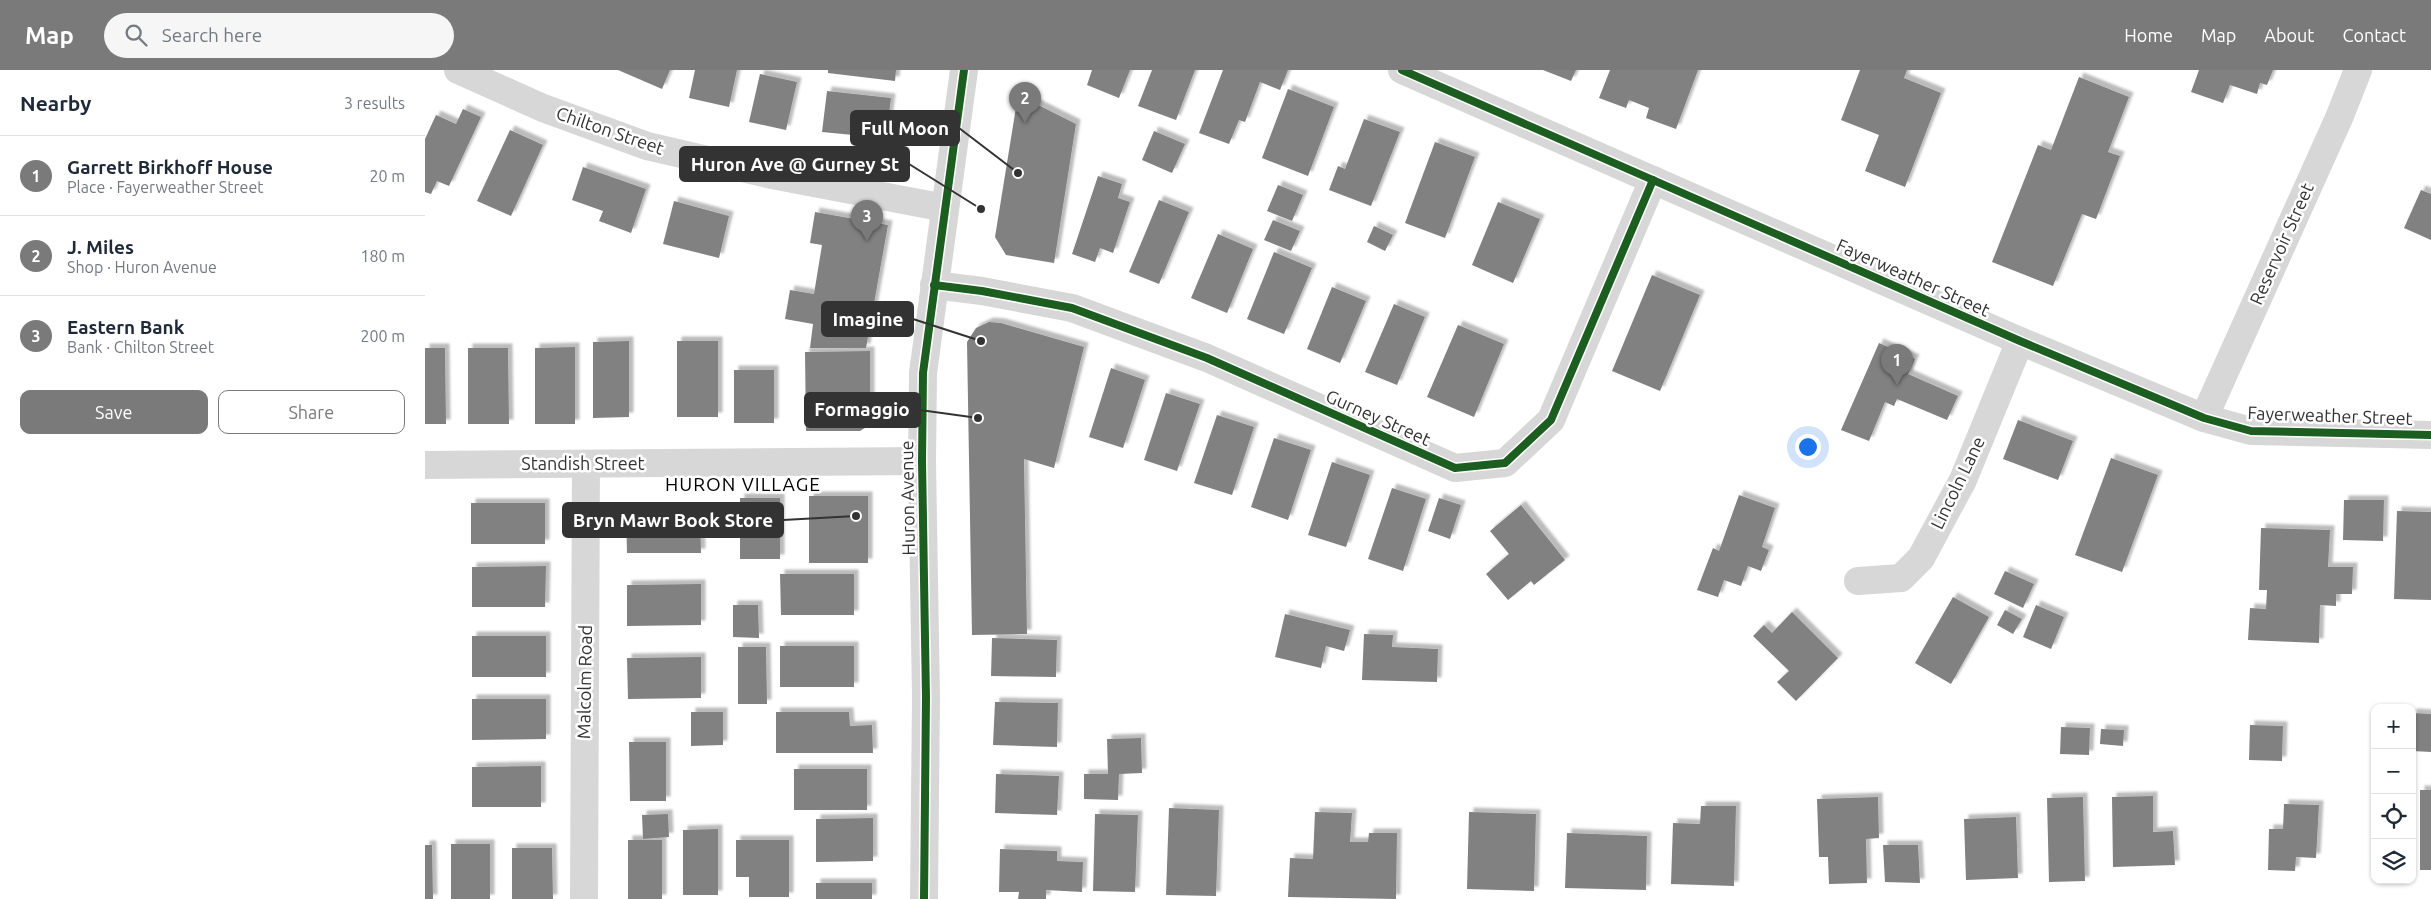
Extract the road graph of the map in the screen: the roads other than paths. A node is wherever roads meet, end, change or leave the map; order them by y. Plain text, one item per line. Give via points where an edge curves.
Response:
1 (458, 70) edge
2 (964, 70) edge
3 (1402, 70) edge
4 (2358, 70) edge
5 (1653, 180) junction
6 (945, 208) junction
7 (934, 285) junction
8 (2020, 342) junction
9 (2204, 418) junction
10 (2431, 435) edge
11 (922, 462) junction
12 (425, 465) edge
13 (586, 465) junction
14 (1858, 581) dead end
15 (584, 899) edge
16 (924, 899) edge

1 - 6 street, Chilton Street via 543,108 647,146 772,175
2 - 6 street, Huron Avenue
3 - 5 street, Fayerweather Street
4 - 9 street, Reservoir Street
5 - 7 street, Gurney Street via 1551,420 1505,463 1455,468 1207,358 1072,308
5 - 8 street, Fayerweather Street
6 - 7 street, Huron Avenue
7 - 11 street, Huron Avenue via 923,372
8 - 9 street, Fayerweather Street
8 - 14 street, Lincoln Lane via 1963,480 1921,558 1901,578
9 - 10 street, Fayerweather Street via 2251,431
11 - 13 street, Standish Street
11 - 16 street, Huron Avenue via 926,697
12 - 13 street, Standish Street
13 - 15 street, Malcolm Road

